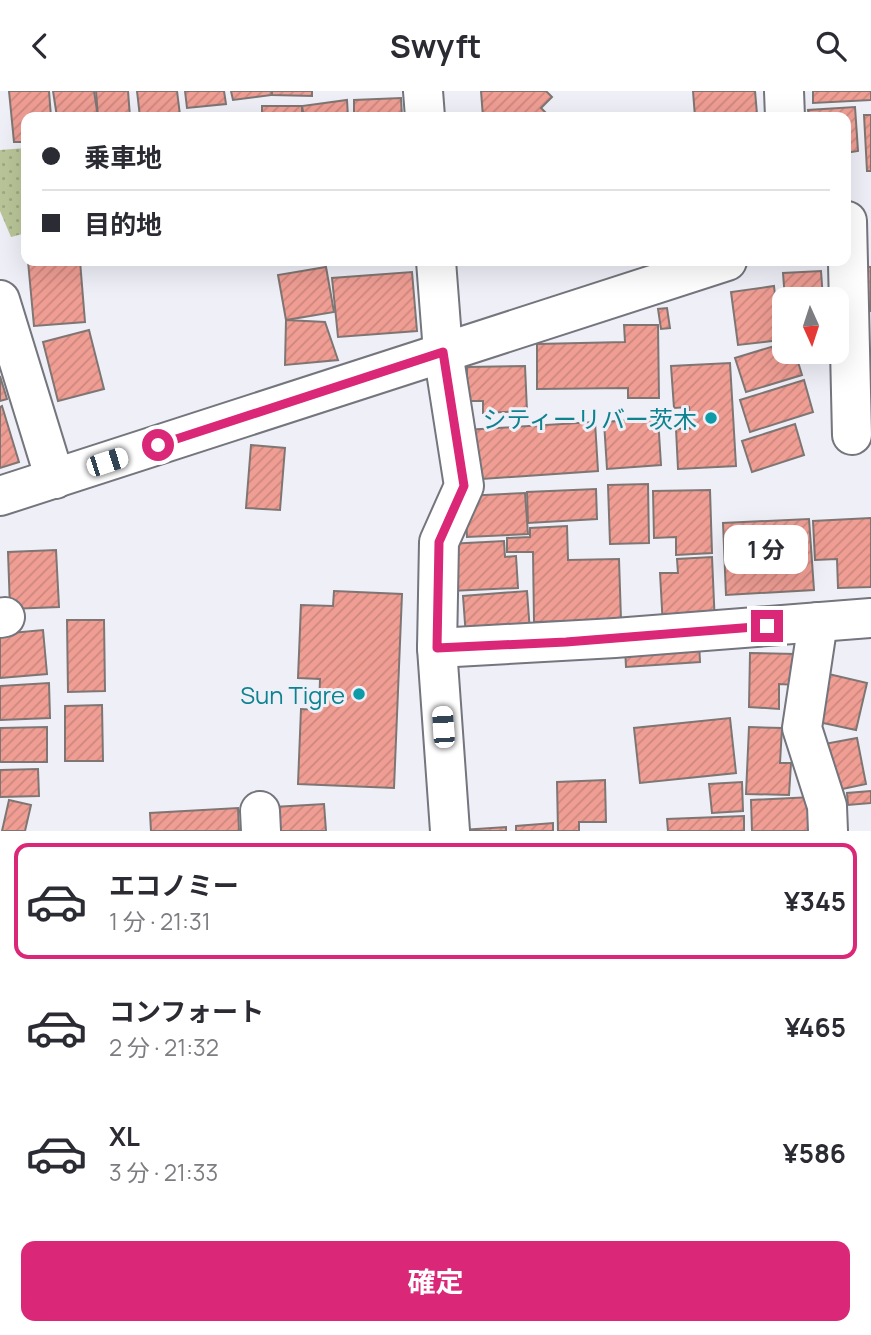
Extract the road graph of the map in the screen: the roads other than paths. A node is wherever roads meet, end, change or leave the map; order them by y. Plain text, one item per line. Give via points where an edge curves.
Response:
1 (423, 91) edge
2 (784, 91) edge
3 (425, 112) edge
4 (785, 112) edge
5 (854, 218) edge
6 (436, 266) edge
7 (711, 266) edge
8 (0, 300) edge
9 (443, 352) junction
10 (852, 435) dead end
11 (55, 479) junction
12 (0, 496) edge
13 (871, 618) edge
14 (818, 622) junction
15 (437, 648) junction
16 (450, 831) edge
17 (828, 831) edge

1 - 3 street
2 - 4 street
5 - 10 street
6 - 9 street
7 - 9 street
8 - 11 street
9 - 11 street
9 - 15 street via 464,486 439,542
11 - 12 street
13 - 14 street
14 - 15 street
14 - 17 street via 802,727 827,806
15 - 16 street

